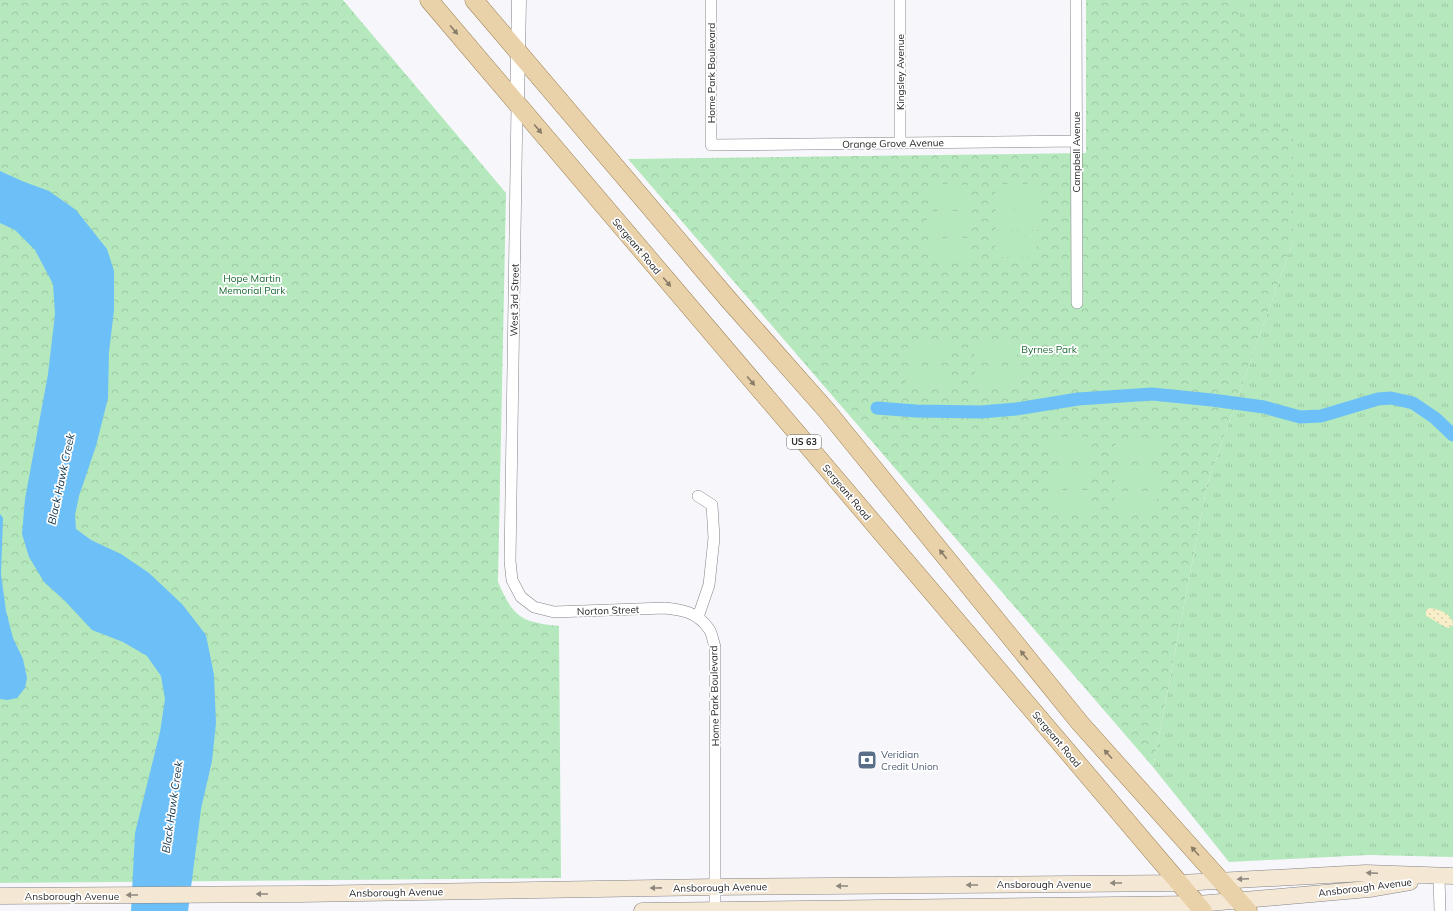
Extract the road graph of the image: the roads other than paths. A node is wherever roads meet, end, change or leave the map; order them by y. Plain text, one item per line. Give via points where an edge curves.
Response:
1 (429, 0) edge
2 (474, 0) edge
3 (519, 0) edge
4 (711, 0) edge
5 (900, 0) edge
6 (1076, 0) edge
7 (519, 53) junction
8 (517, 105) junction
9 (1076, 141) junction
10 (900, 143) junction
11 (711, 145) joint
12 (1077, 303) dead end
13 (698, 496) dead end
14 (521, 597) joint
15 (698, 617) junction
16 (1446, 877) edge
17 (1221, 880) junction
18 (1180, 883) junction
19 (715, 887) junction
20 (0, 896) edge
21 (1243, 906) edge
22 (1200, 907) edge
23 (715, 910) edge
24 (642, 911) edge
25 (1440, 911) edge

1 -> 8 main road, Sergeant Road / US 63
2 - 7 main road
3 - 7 street, West 3rd Street
4 - 11 street, Home Park Boulevard
5 - 10 street, Kingsley Avenue
6 - 9 street, Campbell Avenue
7 - 8 street, West 3rd Street
17 -> 7 main road via 1080,723 827,411 728,299
8 - 14 street, West 3rd Street via 510,561 512,580
8 -> 18 main road, Sergeant Road / US 63
9 - 10 street, Orange Grove Avenue
9 - 12 street, Campbell Avenue
10 - 11 street, Orange Grove Avenue
13 - 15 street via 712,505 714,538 709,584
14 - 15 street, Norton Street via 534,607 554,612 665,608 683,610
15 - 19 street, Home Park Boulevard via 709,630 715,647
16 -> 17 main road, Ansborough Avenue via 1366,873
16 - 21 main road, Ansborough Avenue
16 - 25 street
17 - 18 main road, Ansborough Avenue
17 - 21 main road
18 -> 19 main road, Ansborough Avenue
18 - 22 main road, Sergeant Road / US 63
19 -> 20 main road, Ansborough Avenue
19 - 23 street
21 - 22 main road, Ansborough Avenue
22 - 23 main road, Ansborough Avenue
23 - 24 main road, Ansborough Avenue

